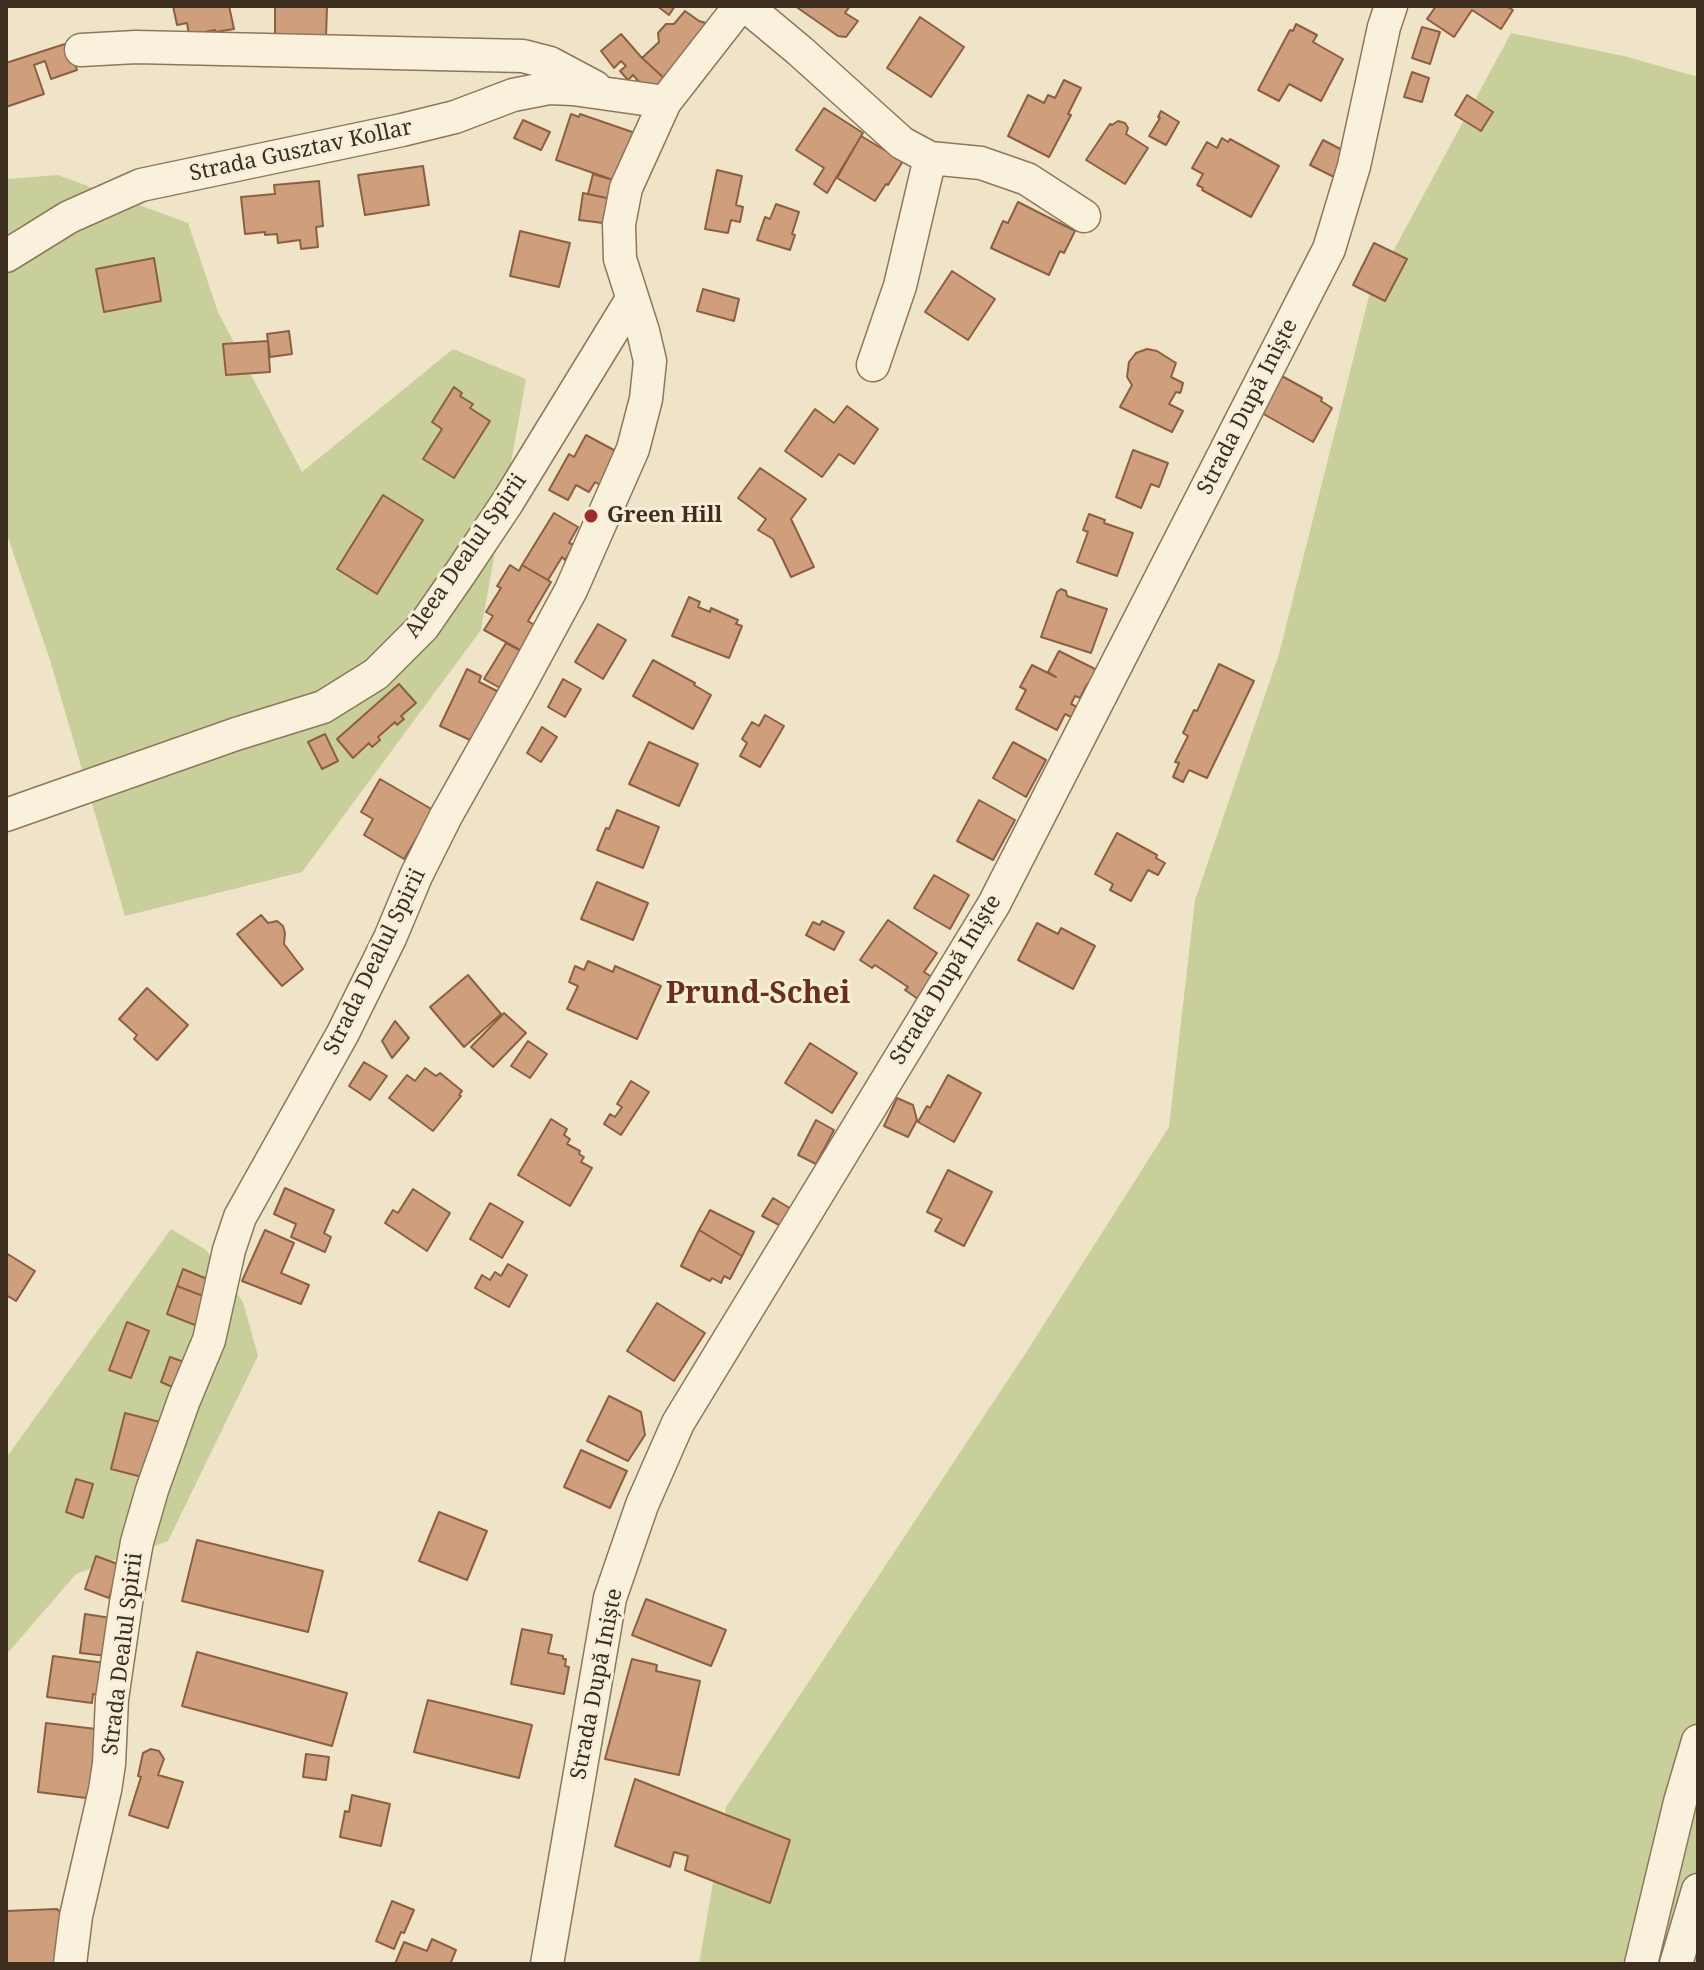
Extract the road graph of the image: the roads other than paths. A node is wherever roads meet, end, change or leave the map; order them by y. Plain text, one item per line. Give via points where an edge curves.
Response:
1 (740, 6) edge
2 (746, 6) edge
3 (1391, 6) edge
4 (81, 50) dead end
5 (608, 94) junction
6 (665, 102) junction
7 (930, 158) junction
8 (1084, 216) dead end
9 (6, 256) edge
10 (632, 299) junction
11 (873, 365) dead end
12 (6, 815) edge
13 (1698, 1741) edge
14 (1698, 1890) edge
15 (70, 1964) edge
16 (547, 1964) edge
17 (1641, 1964) edge
18 (1676, 1964) edge

1 - 6 street, Strada Dealul Spirii
2 - 7 street via 902,143
3 - 16 street, Strada După Iniște via 1329,249 994,904 678,1423 642,1505 610,1598
4 - 5 street, Strada Gusztav Kollar via 523,56 550,63
5 - 6 street, Strada Gusztav Kollar
5 - 9 street, Strada Gusztav Kollar via 549,88 513,95 402,130 141,185 69,217
6 - 10 street, Strada Dealul Spirii via 626,188 619,224 620,259
7 - 8 street via 981,163 1027,179
7 - 11 street via 900,286
10 - 12 street, Aleea Dealul Spirii via 461,572 423,627 376,674 323,707
10 - 15 street, Strada Dealul Spirii via 650,361 633,449 571,590 446,816 343,1033 240,1217 209,1340 137,1542 112,1699 105,1790
13 - 17 street
14 - 18 street

